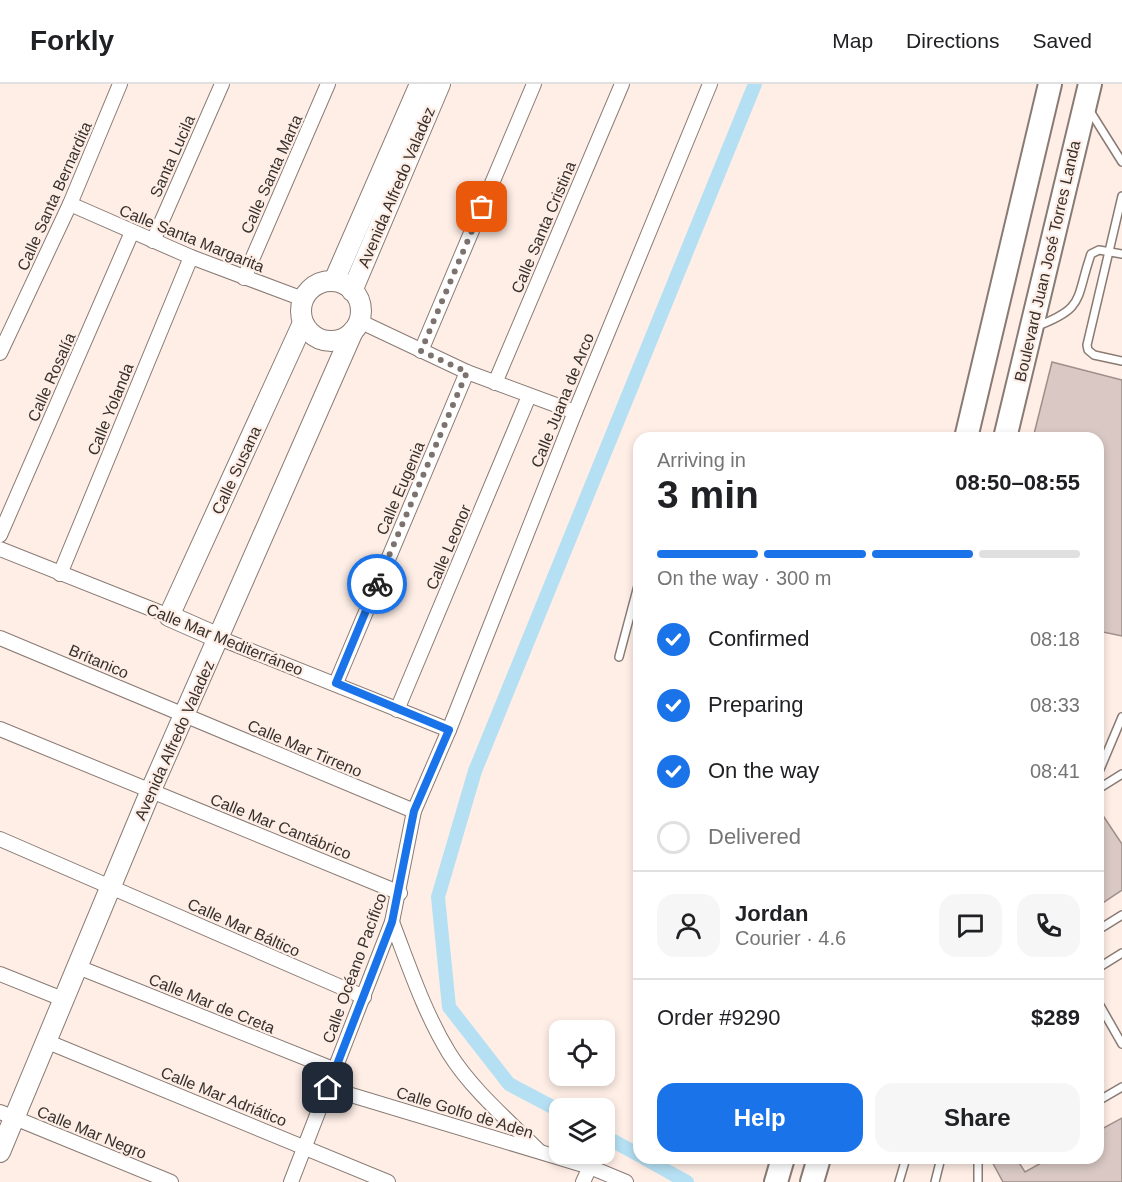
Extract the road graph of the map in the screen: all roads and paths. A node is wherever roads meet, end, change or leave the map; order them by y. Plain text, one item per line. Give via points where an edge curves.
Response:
1 (120, 84) edge
2 (222, 84) edge
3 (328, 84) edge
4 (420, 84) edge
5 (440, 84) edge
6 (534, 84) edge
7 (622, 84) edge
8 (710, 84) edge
9 (1050, 84) edge
10 (1087, 93) edge
11 (1122, 162) edge
12 (1122, 195) edge
13 (70, 204) junction
14 (132, 232) junction
15 (153, 241) junction
16 (1108, 251) junction
17 (1122, 254) edge
18 (191, 257) junction
19 (244, 278) junction
20 (334, 281) junction
21 (352, 291) junction
22 (303, 299) junction
23 (303, 323) junction
24 (356, 326) junction
25 (1031, 328) junction
26 (421, 351) junction
27 (0, 353) edge
28 (1122, 361) edge
29 (467, 372) junction
30 (495, 383) junction
31 (530, 396) junction
32 (575, 412) junction
33 (967, 432) edge
34 (1006, 432) edge
35 (0, 535) edge
36 (0, 549) edge
37 (60, 574) junction
38 (633, 604) edge
39 (169, 616) junction
40 (0, 638) edge
41 (219, 638) junction
42 (619, 657) dead end
43 (336, 683) junction
44 (397, 710) junction
45 (184, 715) junction
46 (1122, 717) edge
47 (0, 729) edge
48 (449, 730) junction
49 (1104, 760) edge
50 (1122, 774) edge
51 (1104, 785) edge
52 (151, 790) junction
53 (414, 811) junction
54 (0, 839) edge
55 (111, 886) junction
56 (400, 893) junction
57 (1122, 915) edge
58 (392, 922) junction
59 (1104, 926) edge
60 (1120, 954) edge
61 (1122, 963) edge
62 (1104, 964) edge
63 (78, 967) junction
64 (0, 974) edge
65 (364, 997) junction
66 (64, 1000) junction
67 (1104, 1012) edge
68 (48, 1042) junction
69 (1122, 1044) edge
70 (333, 1069) junction
71 (1122, 1087) edge
72 (328, 1088) junction
73 (1104, 1098) edge
74 (7, 1115) edge
75 (307, 1148) junction
76 (0, 1152) edge
77 (540, 1152) junction
78 (781, 1164) edge
79 (817, 1164) edge
80 (904, 1164) edge
81 (940, 1164) edge
82 (978, 1164) edge
83 (590, 1167) junction
84 (171, 1182) edge
85 (291, 1182) edge
86 (388, 1182) edge
87 (583, 1182) edge
88 (626, 1182) edge
89 (776, 1182) edge
90 (812, 1182) edge
91 (899, 1182) edge
92 (935, 1182) edge
93 (978, 1182) edge

1 - 13 street, Calle Santa Bernardita
2 - 15 street, Santa Lucila
3 - 19 street, Calle Santa Marta
4 - 20 street, Avenida Alfredo Valadez
5 - 21 street, Avenida Alfredo Valadez
6 - 26 street
7 - 30 street, Calle Santa Cristina
8 - 32 street, Calle Juana de Arco
9 - 33 main road
10 - 11 lane
10 - 25 main road, Boulevard Juan José Torres Landa
12 - 16 lane
13 - 14 street, Calle Santa Margarita
13 - 27 street, Calle Santa Bernardita
14 - 15 street, Calle Santa Margarita
14 - 35 street, Calle Rosalía
15 - 18 street, Calle Santa Margarita
16 - 17 lane
16 - 25 lane via 1091,254 1076,303 1069,312
16 - 28 lane via 1088,350
18 - 19 street, Calle Santa Margarita
18 - 37 street, Calle Yolanda
19 - 22 street, Calle Santa Margarita
20 - 21 street
20 - 22 street via 311,289
21 - 24 street via 361,310
22 - 23 street
23 - 24 street via 309,332 326,341 336,341
23 - 39 street, Calle Susana
24 - 26 street
24 - 41 street, Avenida Alfredo Valadez
25 - 34 main road, Boulevard Juan José Torres Landa
26 - 29 street
29 - 30 street
29 - 43 street, Calle Eugenia
30 - 31 street
31 - 32 street
31 - 44 street, Calle Leonor
32 - 48 street, Calle Juana de Arco
36 - 37 street, Calle Mar Mediterráneo
37 - 39 street, Calle Mar Mediterráneo
38 - 42 lane
39 - 41 street, Calle Mar Mediterráneo
40 - 45 street, Brítanico
41 - 43 street, Calle Mar Mediterráneo
41 - 45 street, Avenida Alfredo Valadez
43 - 44 street, Calle Mar Mediterráneo
44 - 48 street, Calle Mar Mediterráneo
45 - 52 street, Avenida Alfredo Valadez
45 - 53 street, Calle Mar Tirreno
46 - 49 lane
47 - 52 street, Calle Mar Cantábrico
48 - 53 street, Calle Océano Pacífico
50 - 51 lane
52 - 55 street, Avenida Alfredo Valadez
52 - 56 street, Calle Mar Cantábrico
53 - 56 street, Calle Océano Pacífico
54 - 55 street, Calle Mar Báltico
55 - 63 street, Avenida Alfredo Valadez
55 - 65 street, Calle Mar Báltico
56 - 58 street, Calle Océano Pacífico
57 - 59 lane
58 - 65 street, Calle Océano Pacífico
58 - 77 street via 429,1016 449,1054
60 - 61 lane
60 - 62 lane
63 - 66 street, Avenida Alfredo Valadez
63 - 70 street, Calle Mar de Creta
64 - 66 street
65 - 70 street, Calle Océano Pacífico
66 - 68 street, Avenida Alfredo Valadez
67 - 69 lane
68 - 74 street, Avenida Alfredo Valadez
68 - 75 street, Calle Mar Adriático
70 - 72 street, Calle Océano Pacífico
71 - 73 lane
72 - 75 street, Calle Océano Pacífico
72 - 77 street, Calle Golfo de Aden
74 - 76 street, Avenida Alfredo Valadez
74 - 84 street, Calle Mar Negro
75 - 85 street, Calle Océano Pacífico
75 - 86 street, Calle Mar Adriático
77 - 83 street, Calle Golfo de Aden
78 - 89 main road
79 - 90 main road
80 - 91 lane
81 - 92 lane
82 - 93 lane
83 - 87 street
83 - 88 street, Calle Golfo de Aden

